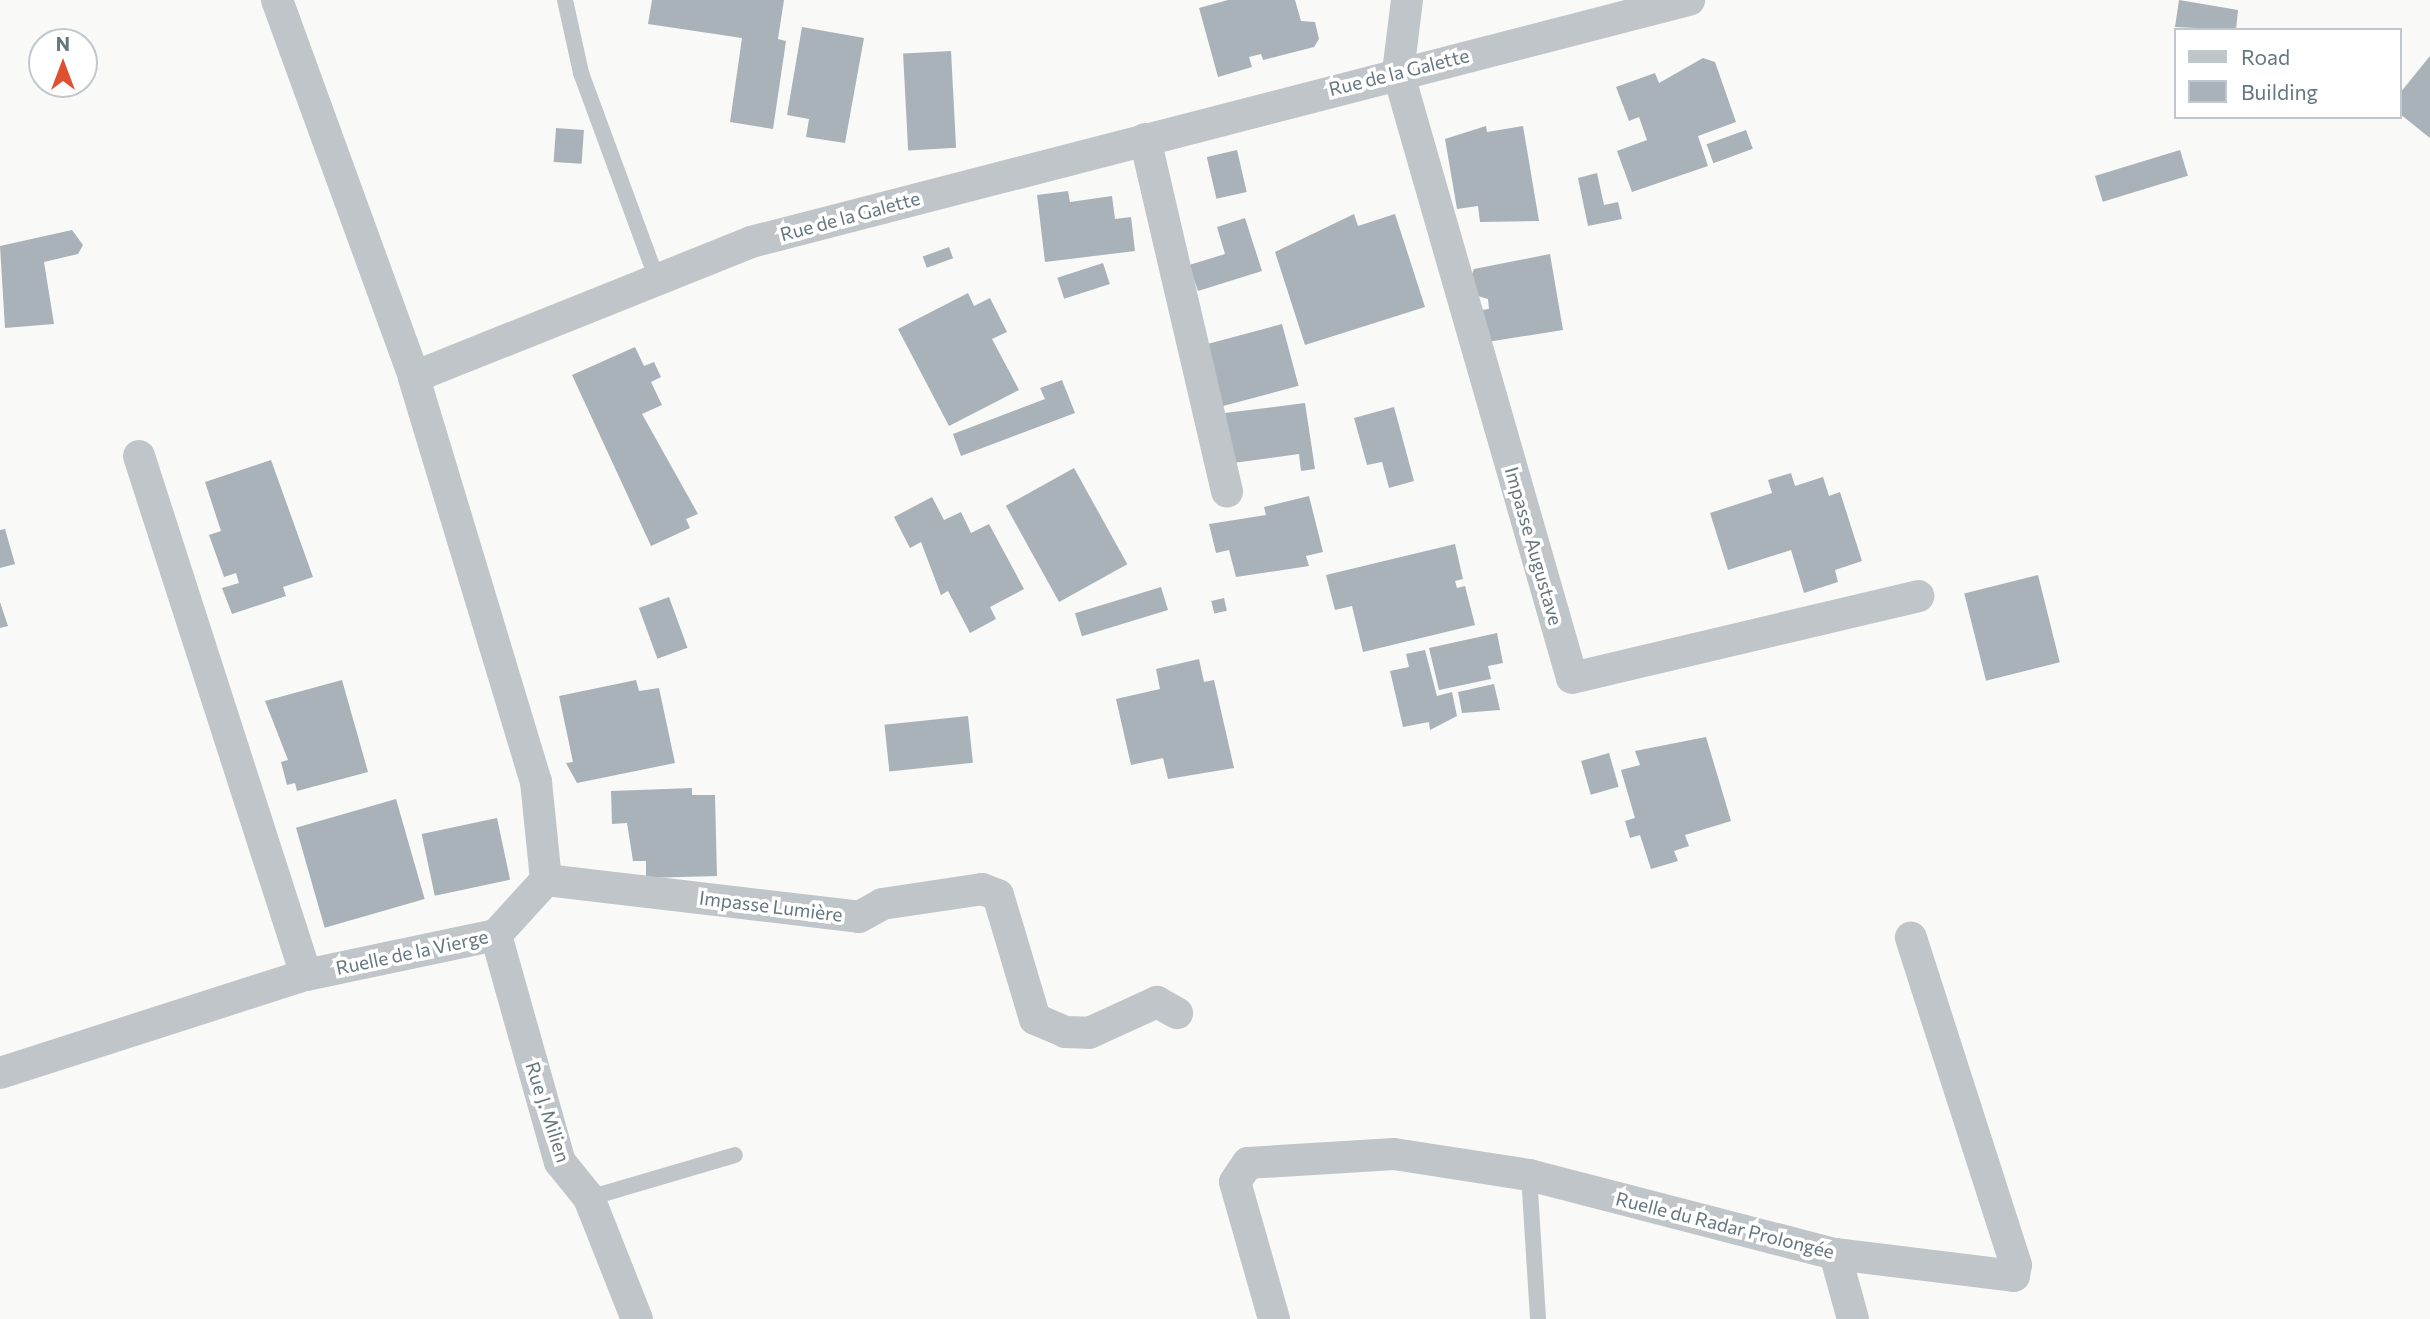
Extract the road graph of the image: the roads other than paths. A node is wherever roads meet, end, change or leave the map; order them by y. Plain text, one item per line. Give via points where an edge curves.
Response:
1 (277, 0) edge
2 (565, 0) edge
3 (1407, 0) edge
4 (1689, 0) edge
5 (1398, 72) junction
6 (1145, 139) junction
7 (657, 280) junction
8 (414, 377) junction
9 (139, 456) dead end
10 (1227, 492) dead end
11 (1918, 596) dead end
12 (546, 880) junction
13 (496, 934) junction
14 (1911, 937) dead end
15 (306, 975) junction
16 (1177, 1013) dead end
17 (0, 1073) edge
18 (734, 1155) dead end
19 (1530, 1175) junction
20 (589, 1198) junction
21 (1835, 1254) junction
22 (637, 1319) edge
23 (1273, 1319) edge
24 (1538, 1319) edge
25 (1853, 1319) edge

1 - 8 street
2 - 7 lane via 581,73
3 - 5 street
4 - 5 street, Rue de la Galette
5 - 6 street, Rue de la Galette
5 - 11 street, Impasse Augustave via 1572,678
6 - 7 street, Rue de la Galette via 751,242
6 - 10 street
7 - 8 street, Rue de la Galette
8 - 12 street via 536,782
9 - 15 street
12 - 13 street, Ruelle de la Vierge
12 - 16 street, Impasse Lumière via 859,917 882,904 982,889 998,895 1035,1019 1065,1032 1089,1033 1157,1002
13 - 15 street, Ruelle de la Vierge
13 - 20 street, Rue J. Milien via 560,1162
14 - 21 street, Ruelle du Radar Prolongée via 2016,1265 2014,1276
15 - 17 street, Ruelle de la Vierge
18 - 20 lane
19 - 21 street, Ruelle du Radar Prolongée
19 - 23 street, Ruelle du Radar Prolongée via 1394,1154 1248,1163 1236,1182
19 - 24 lane
20 - 22 street, Rue J. Milien
21 - 25 street

